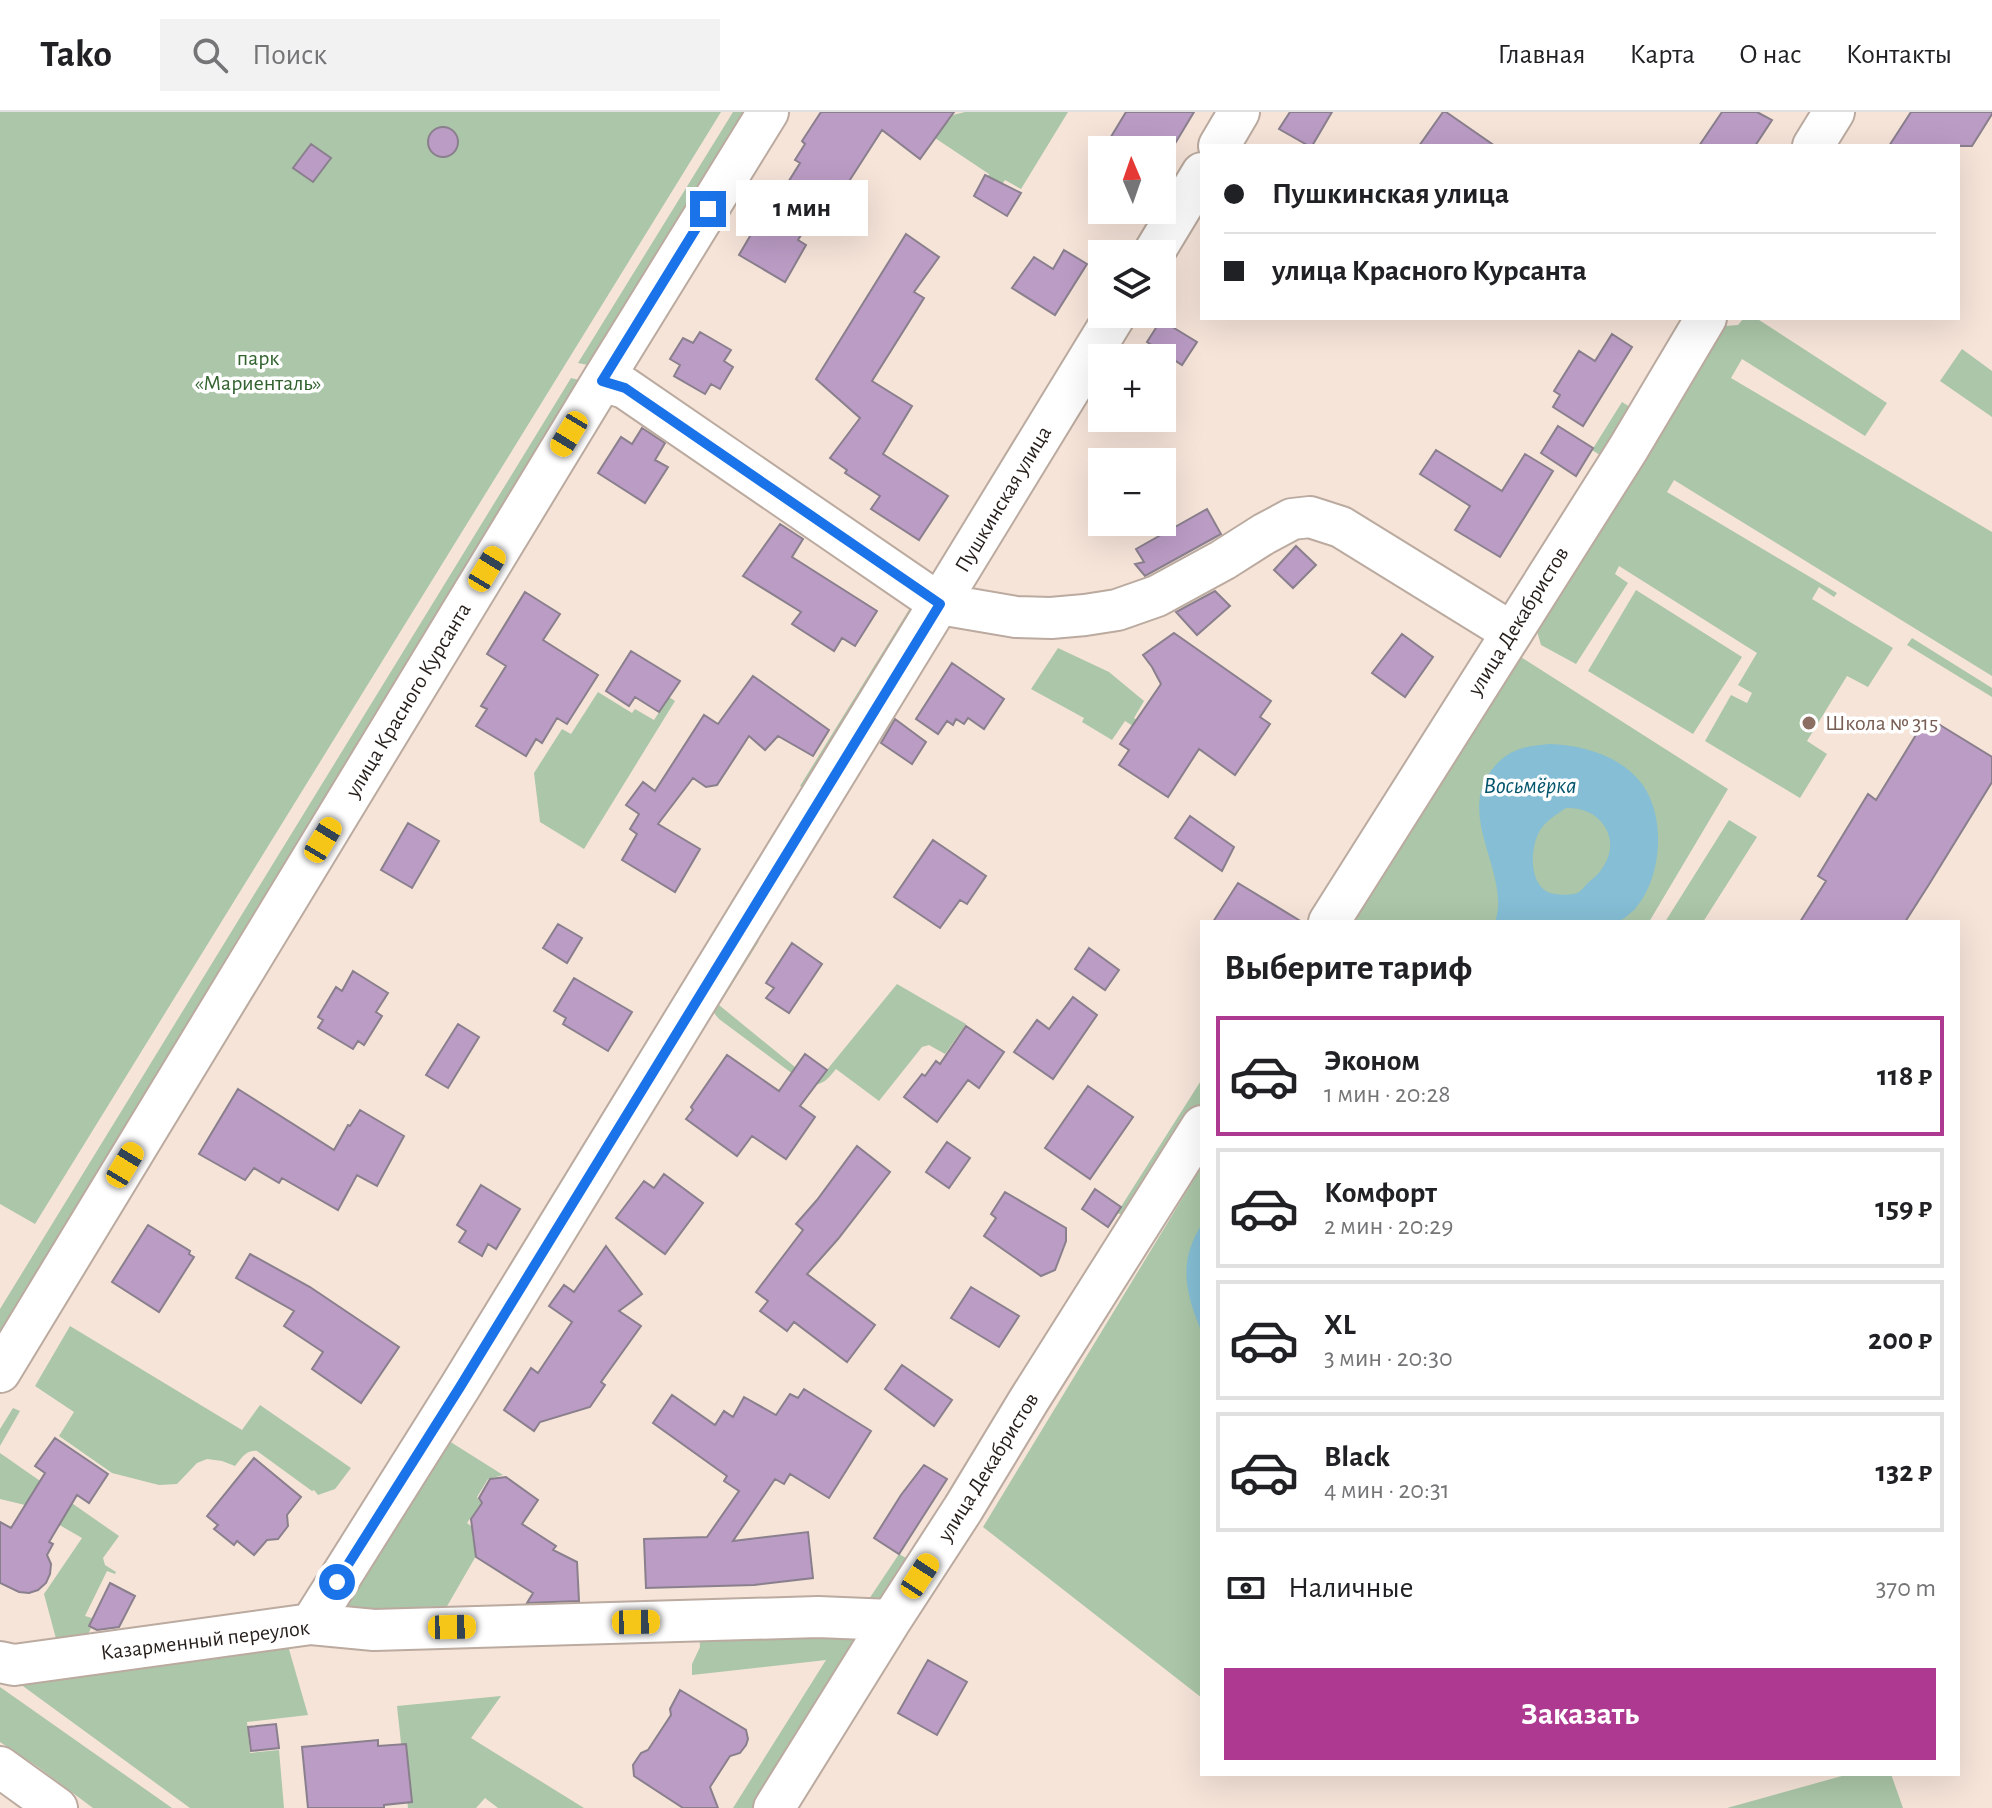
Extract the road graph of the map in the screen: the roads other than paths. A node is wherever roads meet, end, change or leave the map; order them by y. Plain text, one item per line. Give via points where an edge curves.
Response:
1 (768, 112) edge
2 (1239, 112) edge
3 (1834, 112) edge
4 (1220, 144) edge
5 (1814, 144) edge
6 (1200, 176) edge
7 (1161, 240) edge
8 (1705, 320) edge
9 (1108, 328) edge
10 (602, 381) junction
11 (940, 604) junction
12 (1511, 632) junction
13 (1330, 920) edge
14 (1200, 1129) edge
15 (0, 1372) edge
16 (891, 1620) junction
17 (311, 1624) junction
18 (0, 1662) edge
19 (0, 1767) edge
20 (57, 1808) edge
21 (774, 1808) edge

1 - 10 street, улица Красного Курсанта
2 - 4 street
3 - 5 street
6 - 7 street
8 - 12 street, улица Декабристов
9 - 11 street, Пушкинская улица
10 - 11 street via 625,388
10 - 15 street, улица Красного Курсанта
11 - 12 street via 1028,617 1117,610 1157,596 1292,519 1310,517 1341,527
11 - 17 street, Пушкинская улица
12 - 13 street, улица Декабристов
14 - 16 street, улица Декабристов
16 - 17 street, Казарменный переулок via 818,1617 374,1630
16 - 21 street, улица Декабристов
17 - 18 street, Казарменный переулок via 14,1665
19 - 20 street

